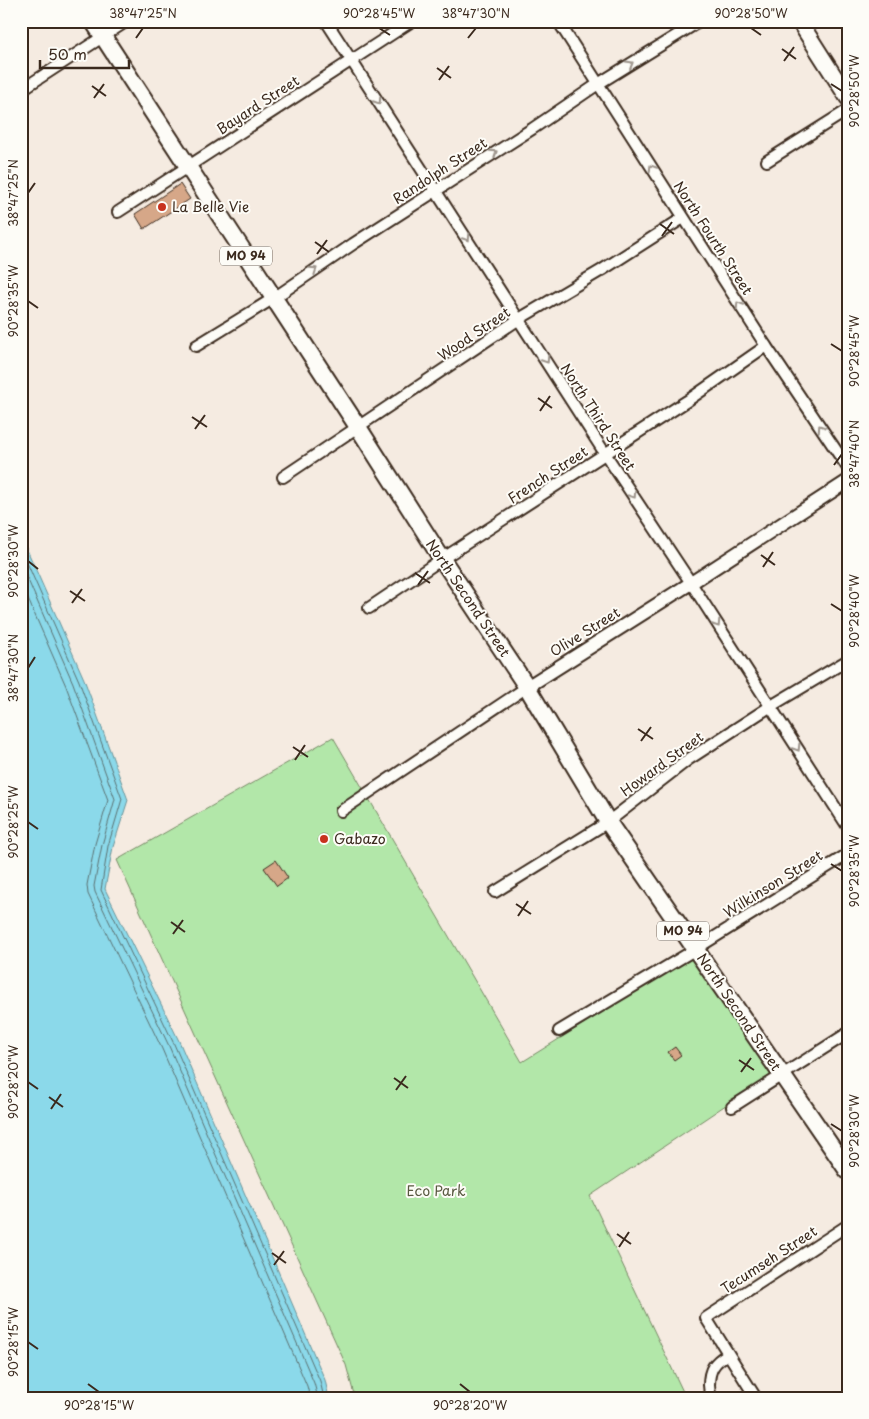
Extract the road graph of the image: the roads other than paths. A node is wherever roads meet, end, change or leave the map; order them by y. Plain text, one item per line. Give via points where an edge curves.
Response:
1 (93, 21) edge
2 (127, 21) edge
3 (326, 21) edge
4 (412, 21) edge
5 (558, 21) edge
6 (700, 21) edge
7 (799, 21) edge
8 (103, 37) junction
9 (352, 60) junction
10 (598, 84) junction
11 (21, 90) edge
12 (848, 98) edge
13 (848, 110) edge
14 (767, 161) dead end
15 (188, 166) junction
16 (436, 190) junction
17 (118, 212) dead end
18 (683, 218) junction
19 (274, 298) junction
20 (519, 319) junction
21 (196, 346) dead end
22 (766, 346) junction
23 (358, 427) junction
24 (606, 454) junction
25 (848, 468) edge
26 (283, 477) dead end
27 (848, 481) edge
28 (442, 559) junction
29 (691, 583) junction
30 (369, 608) dead end
31 (848, 660) edge
32 (526, 687) junction
33 (771, 706) junction
34 (341, 811) dead end
35 (608, 822) junction
36 (848, 827) edge
37 (848, 854) edge
38 (495, 892) dead end
39 (696, 949) junction
40 (559, 1031) dead end
41 (848, 1033) edge
42 (781, 1075) junction
43 (732, 1106) dead end
44 (848, 1171) edge
45 (848, 1225) edge
46 (728, 1354) junction
47 (709, 1398) edge
48 (756, 1398) edge

1 - 8 main road, North Second Street / MO 94
2 - 8 street
3 - 9 street, North Third Street
4 - 9 street, Bayard Street
5 - 10 street, North Fourth Street
10 -> 6 street, Randolph Street
7 - 12 main road
8 - 11 street
8 - 15 main road, North Second Street / MO 94
9 - 15 street, Bayard Street
9 -> 16 street, North Third Street
16 -> 10 street, Randolph Street
18 -> 10 street, North Fourth Street
13 - 14 street
15 - 17 street, Bayard Street
15 - 19 main road, North Second Street / MO 94
19 -> 16 street, Randolph Street
16 -> 20 street, North Third Street
18 - 20 street, Wood Street
22 -> 18 street, North Fourth Street
19 - 21 street, Randolph Street
19 - 23 main road, North Second Street / MO 94
20 - 23 street, Wood Street
20 -> 24 street, North Third Street
22 - 24 street, French Street
25 -> 22 street, North Fourth Street
23 - 26 street, Wood Street
23 - 28 main road, North Second Street / MO 94
24 - 28 street, French Street
24 -> 29 street, North Third Street
27 - 29 street, Olive Street
28 - 30 street, French Street
28 - 32 main road, North Second Street / MO 94
29 - 32 street, Olive Street
29 -> 33 street, North Third Street
31 - 33 street, Howard Street
32 - 34 street, Olive Street
32 - 35 main road, North Second Street / MO 94
33 - 35 street, Howard Street via 688,760
33 -> 36 street, North Third Street
35 - 38 street, Howard Street
35 - 39 main road, North Second Street / MO 94
37 - 39 street, Wilkinson Street
39 - 40 street, Wilkinson Street
39 - 42 main road, North Second Street / MO 94
41 - 42 street
42 - 43 street
42 - 44 main road, North Second Street / MO 94
45 - 46 street, Tecumseh Street via 706,1318
46 - 47 street via 717,1360 710,1372
46 - 48 street

